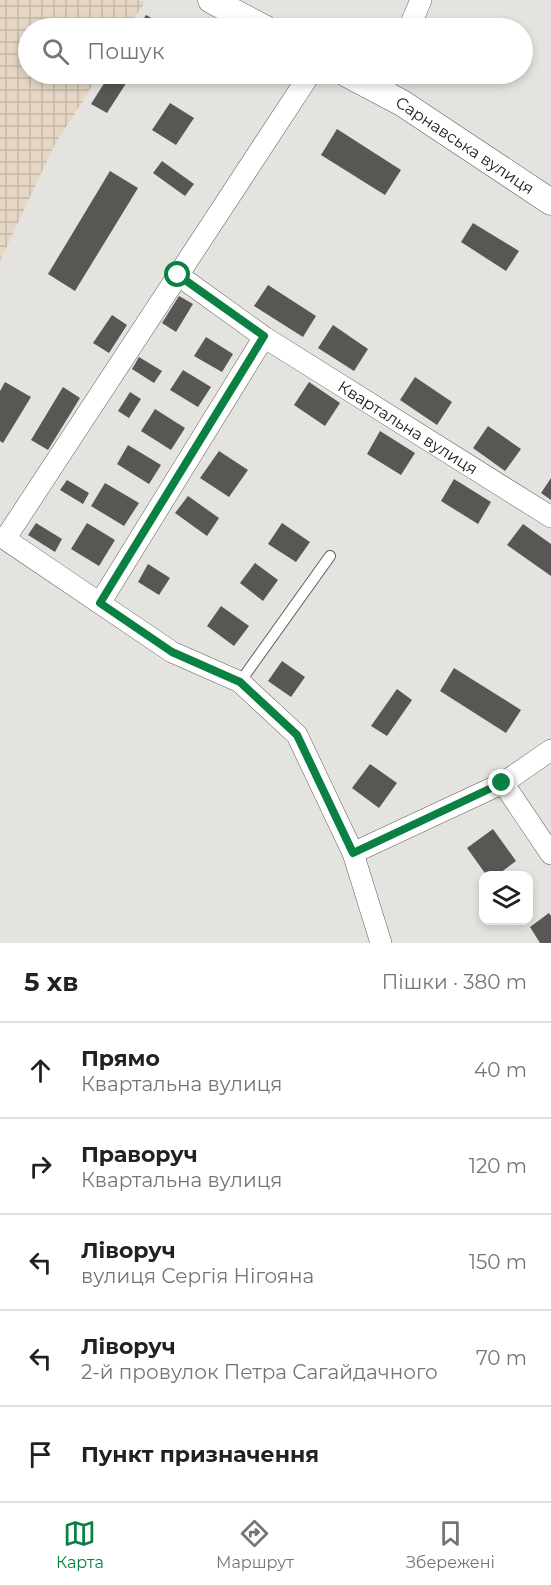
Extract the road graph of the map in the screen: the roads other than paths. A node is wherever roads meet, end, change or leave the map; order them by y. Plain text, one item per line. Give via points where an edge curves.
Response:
1 (211, 0) edge
2 (421, 0) edge
3 (245, 18) edge
4 (413, 18) edge
5 (303, 84) edge
6 (386, 84) edge
7 (551, 202) edge
8 (178, 275) junction
9 (264, 336) junction
10 (551, 517) edge
11 (330, 556) dead end
12 (100, 603) junction
13 (240, 682) junction
14 (551, 750) edge
15 (502, 783) junction
16 (353, 853) junction
17 (551, 854) edge
18 (381, 943) edge

1 - 3 street
2 - 4 street
5 - 8 street
6 - 7 street, Сарнавська вулиця via 402,103
8 - 9 street, Квартальна вулиця
8 - 12 street via 5,539
9 - 10 street, Квартальна вулиця
9 - 12 street
11 - 13 lane
12 - 13 street via 172,652
13 - 16 street via 297,735
14 - 15 street
15 - 16 street
15 - 17 street
16 - 18 street

